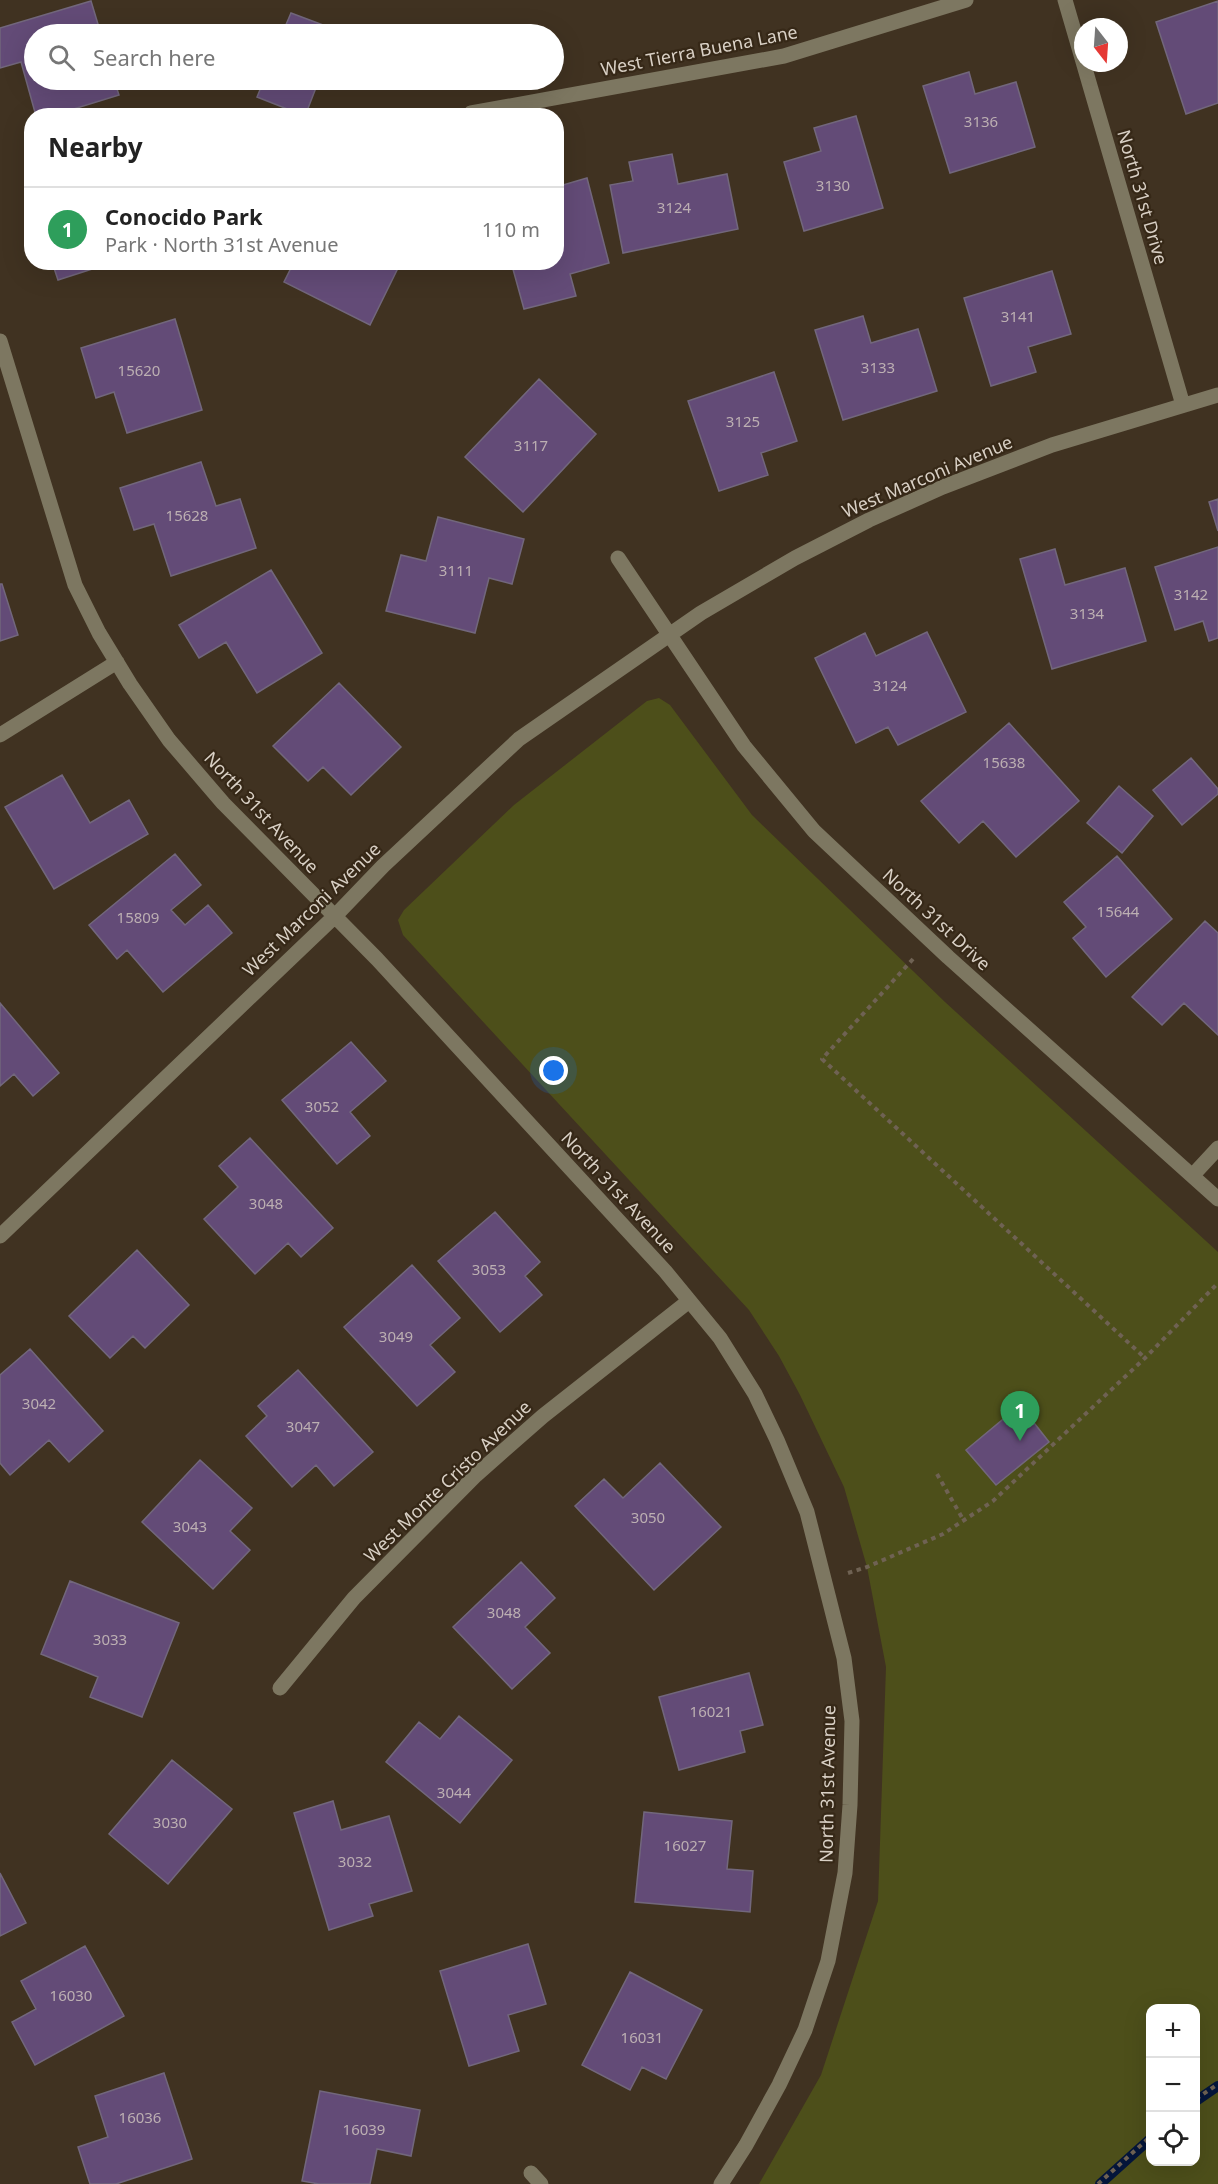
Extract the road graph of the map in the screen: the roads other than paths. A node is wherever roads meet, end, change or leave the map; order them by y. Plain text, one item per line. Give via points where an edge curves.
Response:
1 (966, 0) edge
2 (1065, 0) edge
3 (498, 108) edge
4 (0, 341) edge
5 (1218, 394) edge
6 (1183, 405) junction
7 (618, 558) dead end
8 (669, 633) junction
9 (117, 662) junction
10 (0, 735) edge
11 (334, 916) junction
12 (1218, 1148) edge
13 (1193, 1175) junction
14 (1218, 1199) edge
15 (0, 1236) edge
16 (690, 1301) junction
17 (280, 1688) dead end
18 (721, 2184) edge

1 - 3 street, West Tierra Buena Lane via 784,56
2 - 6 street, North 31st Drive
4 - 9 street, North 31st Avenue via 75,585
5 - 6 street, West Marconi Avenue
6 - 8 street, West Marconi Avenue via 1052,445 901,506 795,558
7 - 8 street
8 - 11 street, West Marconi Avenue via 519,739
8 - 13 street, North 31st Drive via 744,746 814,831
9 - 10 street
9 - 11 street, North 31st Avenue via 169,740 223,803
11 - 15 street, West Marconi Avenue
11 - 16 street, North 31st Avenue
12 - 13 street
13 - 14 street, North 31st Drive
16 - 17 street, West Monte Cristo Avenue via 543,1416 476,1475 354,1598
16 - 18 street, North 31st Avenue via 720,1338 755,1394 807,1512 844,1658 852,1721 845,1873 828,1960 805,2030 746,2145

